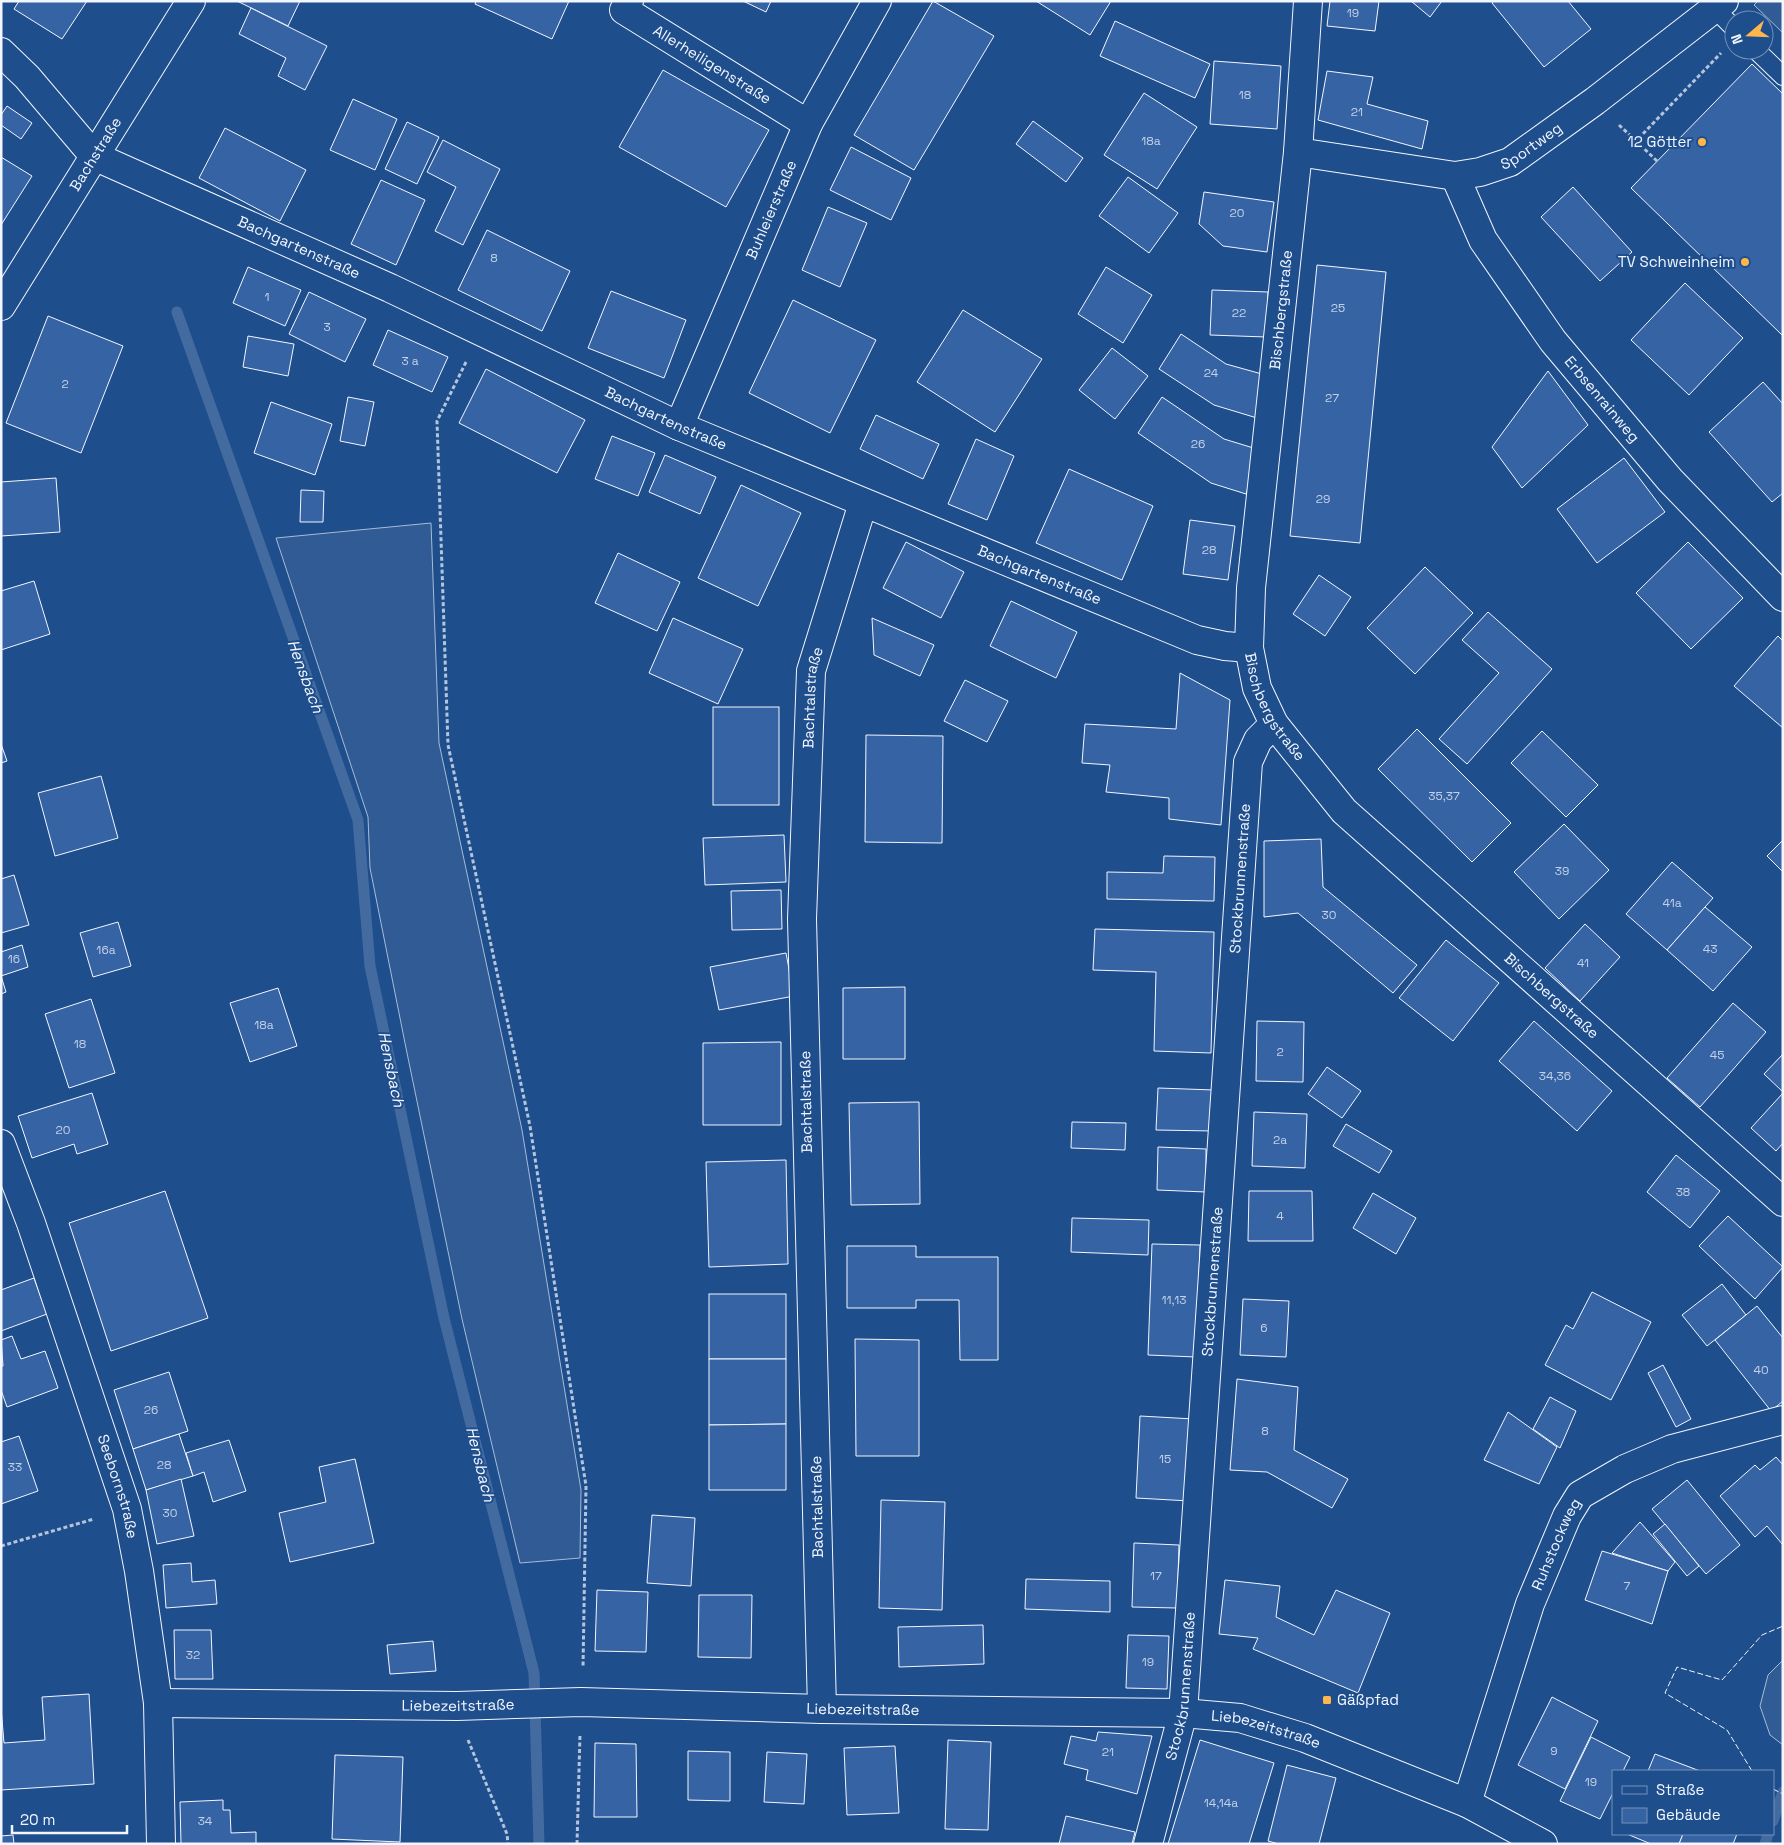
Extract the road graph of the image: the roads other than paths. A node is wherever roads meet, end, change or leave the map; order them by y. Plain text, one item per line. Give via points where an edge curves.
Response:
1 (191, 1) edge
2 (628, 1) edge
3 (877, 1) edge
4 (1308, 1) edge
5 (1719, 5) edge
6 (1, 52) edge
7 (1766, 60) edge
8 (1783, 76) edge
9 (808, 124) junction
10 (1298, 152) junction
11 (94, 156) junction
12 (1455, 176) junction
13 (1, 306) edge
14 (680, 426) junction
15 (862, 503) junction
16 (1783, 597) edge
17 (1249, 648) junction
18 (1274, 724) junction
19 (1, 1144) edge
20 (1783, 1202) edge
21 (1783, 1420) edge
22 (158, 1703) junction
23 (822, 1709) junction
24 (1183, 1713) junction
25 (1467, 1803) junction
26 (1530, 1841) edge
27 (161, 1844) edge
28 (1148, 1844) edge

1 - 11 street, Bachstraße
2 - 9 street, Allerheiligenstraße via 624,10
3 - 9 street, Buhleierstraße
4 - 10 street, Bischbergstraße
5 - 12 street, Sportweg via 1596,101 1510,162
6 - 11 street via 27,77
7 - 8 lane
9 - 14 street, Buhleierstraße
10 - 12 street, Sportweg
10 - 17 street, Bischbergstraße via 1251,588
11 - 13 street, Bachstraße
11 - 14 street, Bachgartenstraße via 390,288
12 - 16 street, Erbsenrainweg via 1483,240 1553,341 1670,480
14 - 15 street, Bachgartenstraße
15 - 17 street, Bachgartenstraße via 1197,640
15 - 23 street, Bachtalstraße via 811,670 802,919
17 - 18 street, Bischbergstraße via 1257,688
18 - 20 street, Bischbergstraße via 1344,811
18 - 24 street, Stockbrunnenstraße via 1258,740 1248,762
19 - 22 street, Seebornstraße via 31,1223 127,1509 140,1570
21 - 25 street, Ruhstockweg via 1672,1449 1624,1469 1580,1495 1566,1516 1530,1604
22 - 23 street, Liebezeitstraße via 457,1706 581,1702
22 - 27 street, Seebornstraße
23 - 24 street, Liebezeitstraße
24 - 25 street, Liebezeitstraße via 1240,1718 1305,1738
24 - 28 street, Stockbrunnenstraße
25 - 26 street, Liebezeitstraße

